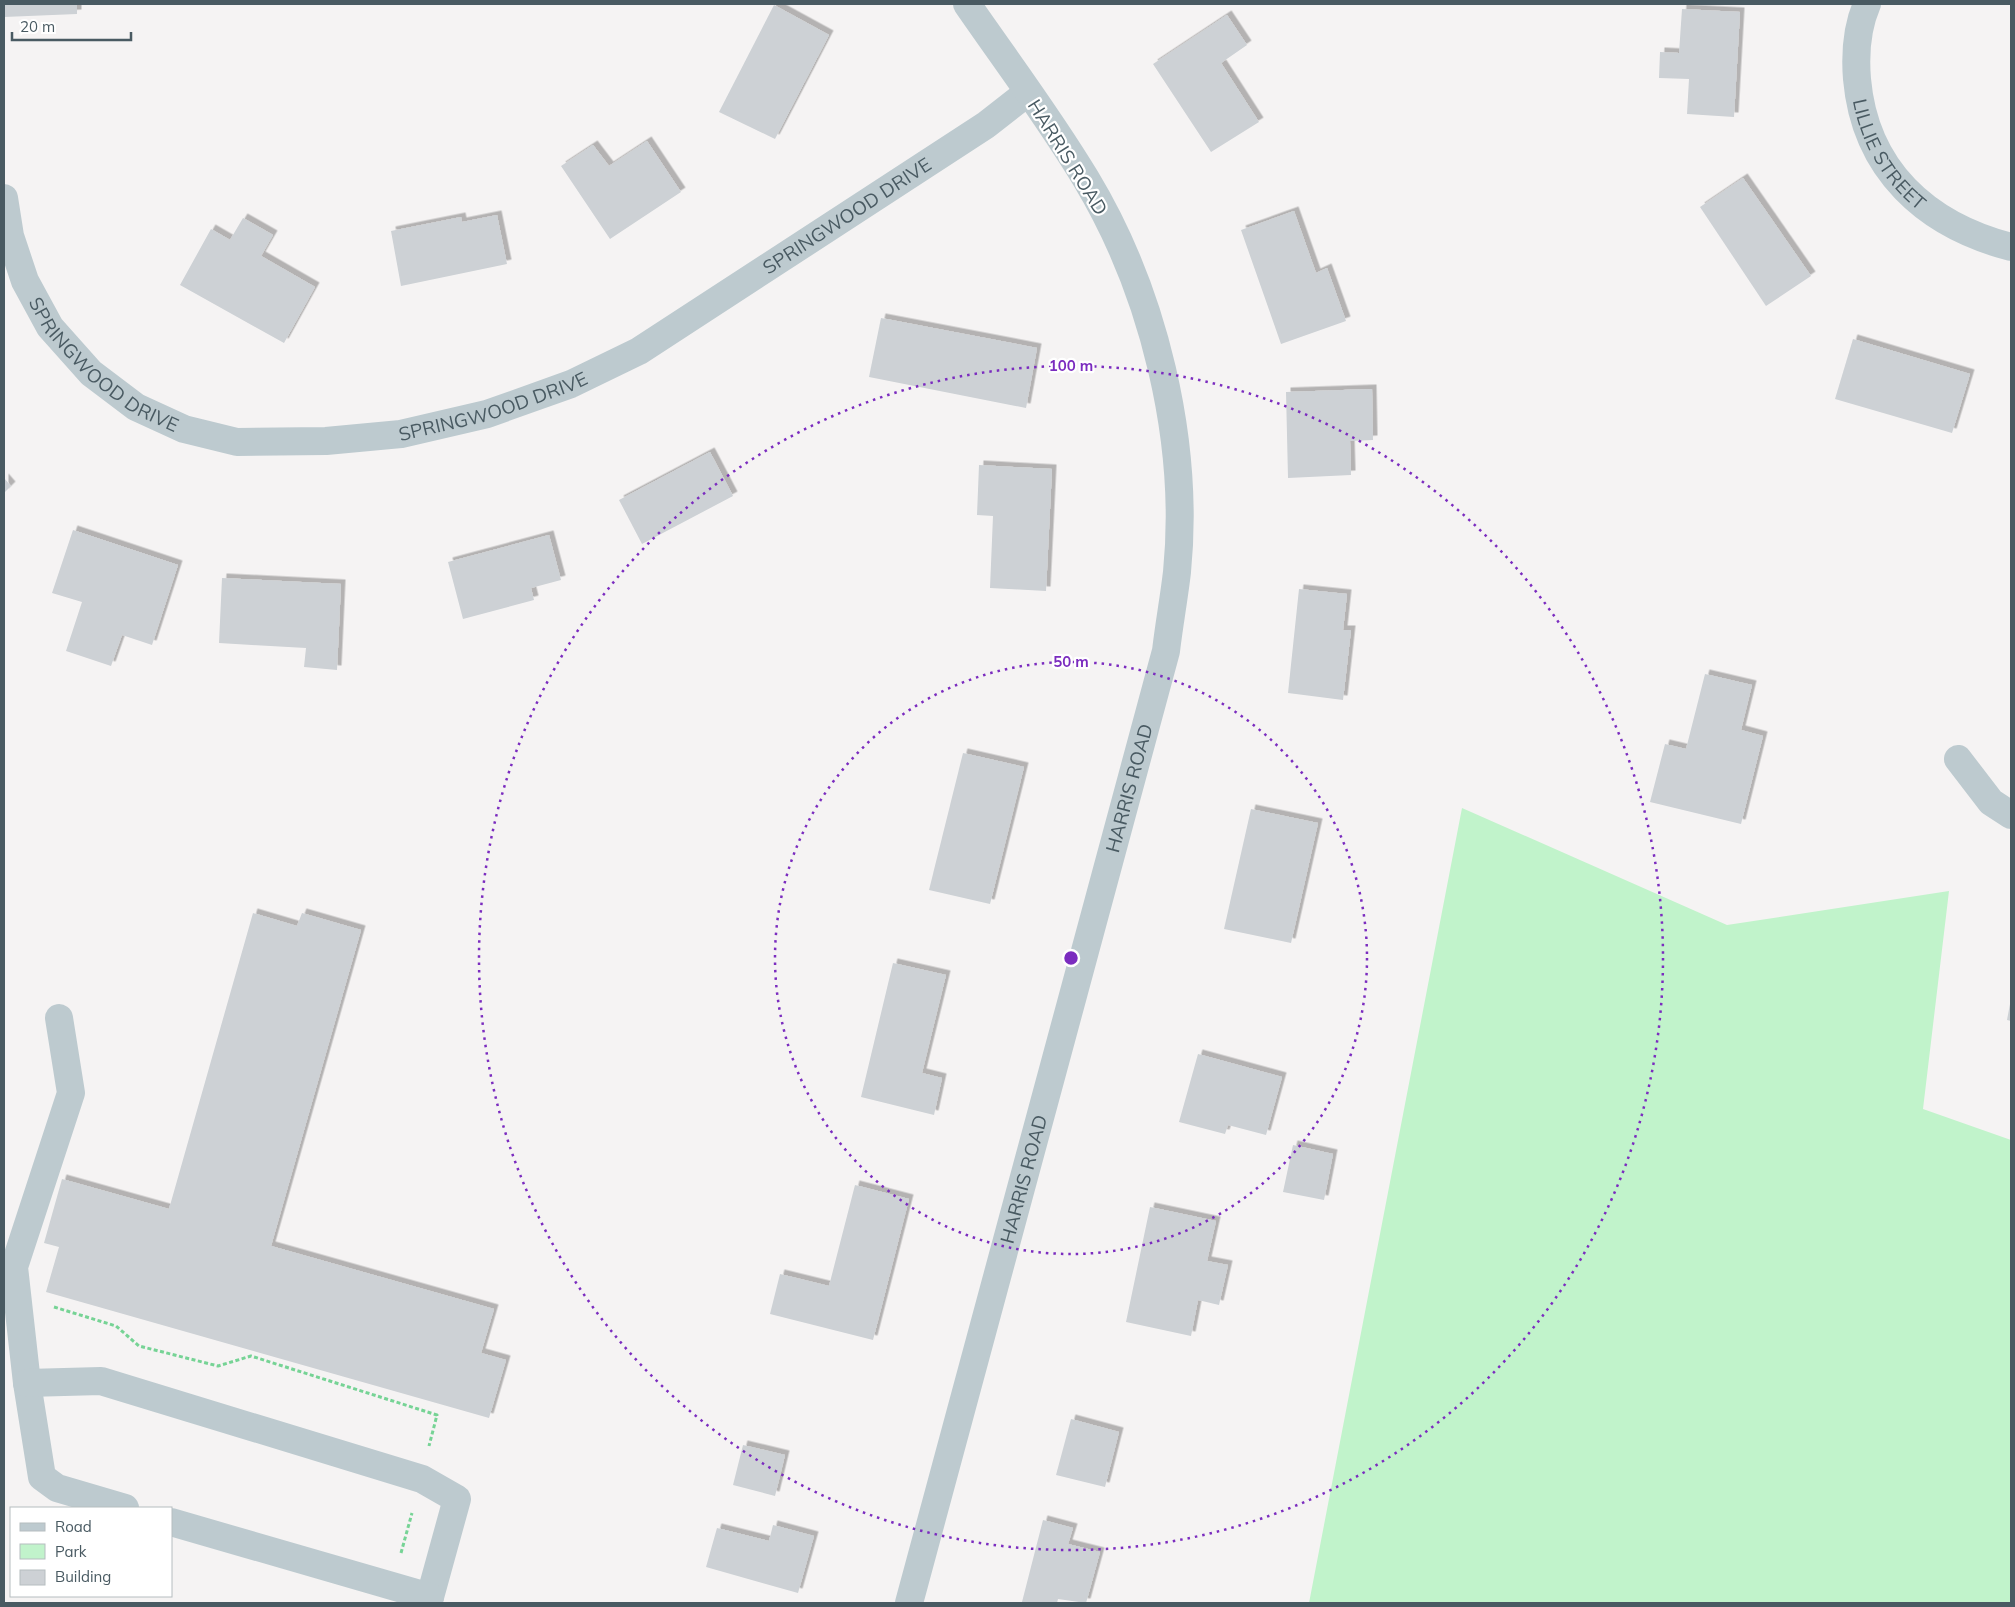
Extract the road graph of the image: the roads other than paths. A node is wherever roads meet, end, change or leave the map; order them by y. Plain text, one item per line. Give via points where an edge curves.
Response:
1 (967, 4) edge
2 (1867, 4) edge
3 (1028, 93) junction
4 (4, 198) edge
5 (2011, 247) edge
6 (1958, 759) dead end
7 (2011, 815) edge
8 (60, 1018) dead end
9 (28, 1383) junction
10 (122, 1507) edge
11 (172, 1522) edge
12 (429, 1600) edge
13 (909, 1603) edge

1 - 3 street, HARRIS ROAD
2 - 5 street, LILLIE STREET via 1862,15 1856,56 1859,101 1873,143 1895,179 1925,208 1954,227
3 - 4 street, SPRINGWOOD DRIVE via 986,125 639,351 571,384 487,414 401,434 326,442 237,442 184,429 136,407 90,373 50,327 25,281 10,236
3 - 13 street, HARRIS ROAD via 1086,180 1124,254 1152,330 1173,436 1178,490 1177,571 1166,651
6 - 7 street via 1991,802
8 - 9 street via 71,1093 14,1267
9 - 10 street via 42,1477 57,1488
9 - 12 street via 102,1381 422,1479 456,1499
11 - 12 street

